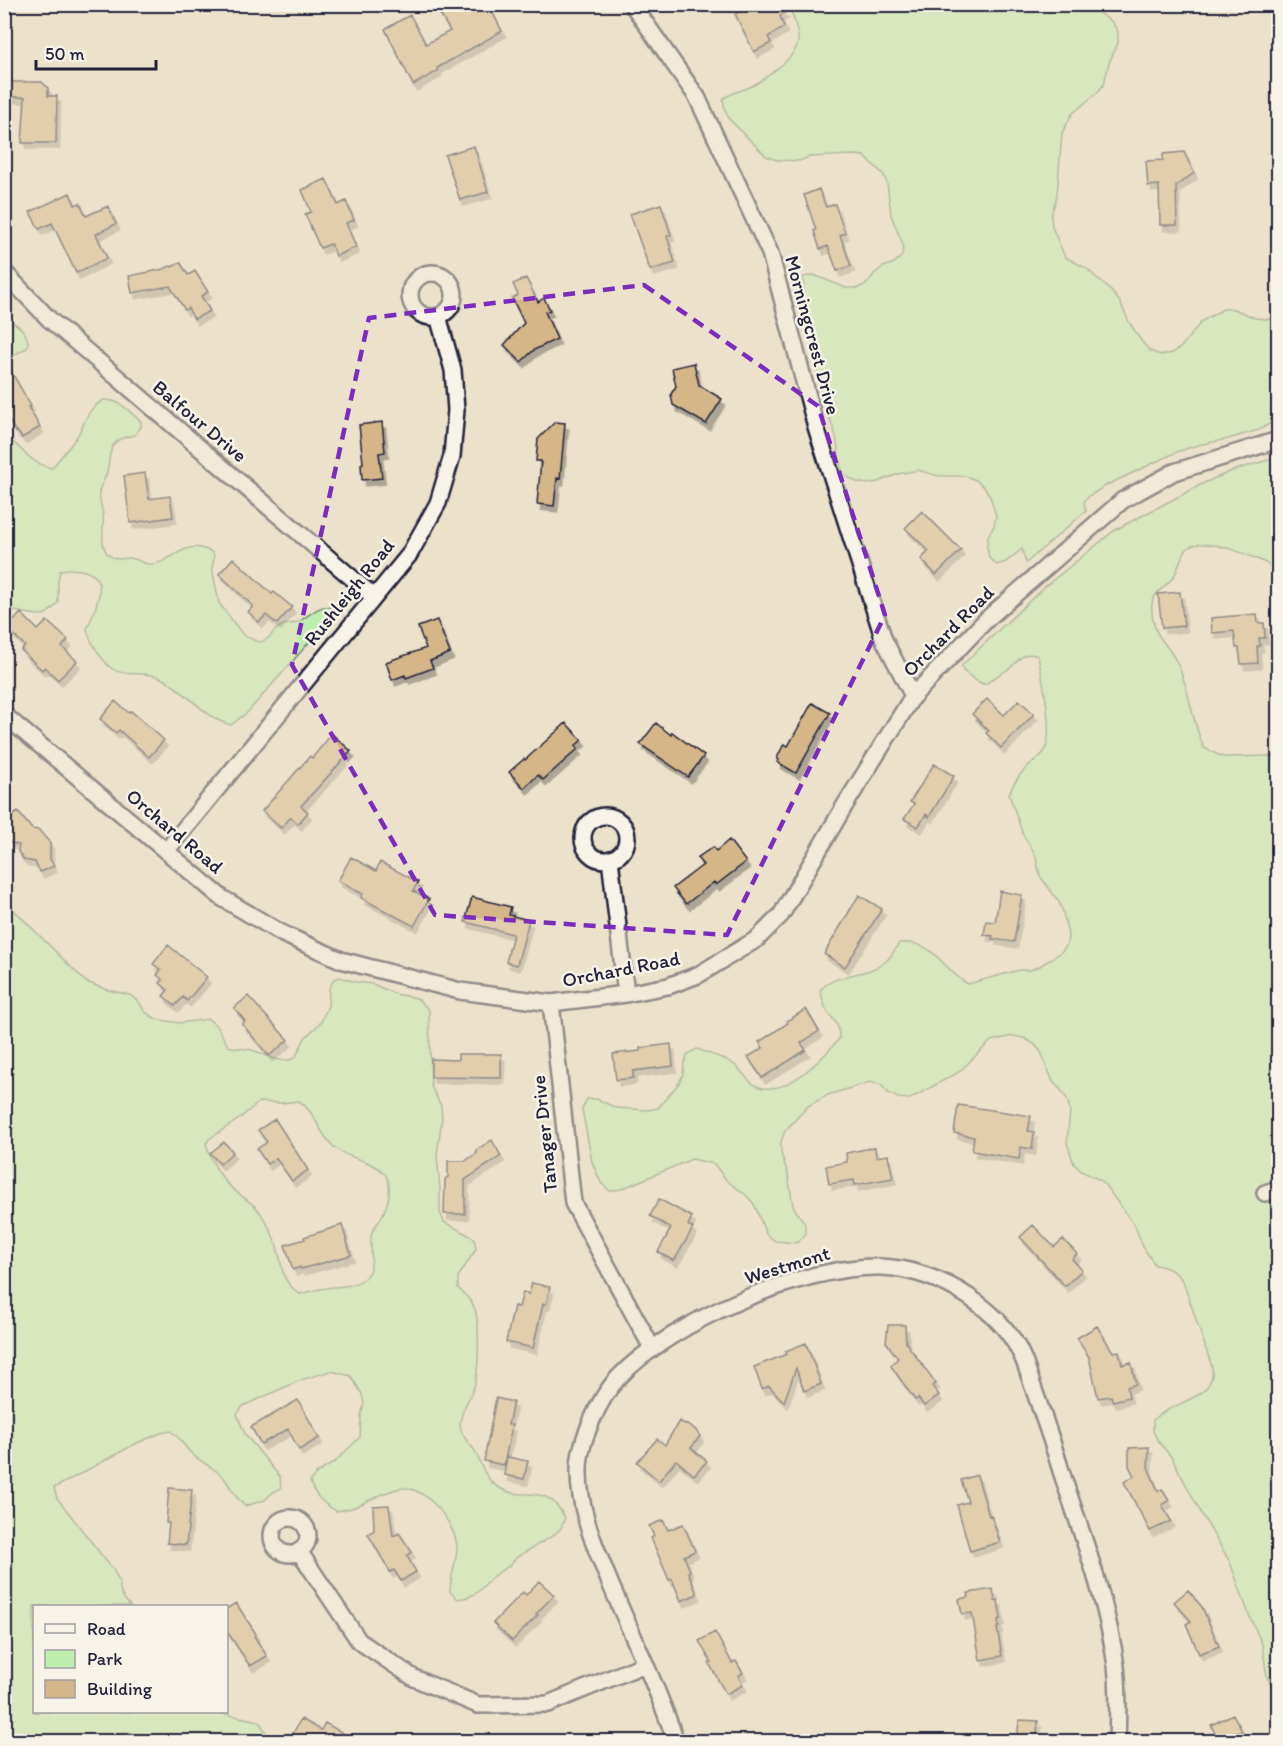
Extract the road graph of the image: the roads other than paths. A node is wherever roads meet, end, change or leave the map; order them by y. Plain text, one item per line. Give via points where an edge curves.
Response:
1 (632, 4) edge
2 (4, 272) edge
3 (438, 316) dead end
4 (1278, 440) edge
5 (373, 596) junction
6 (913, 696) junction
7 (4, 715) edge
8 (166, 851) junction
9 (610, 860) dead end
10 (626, 994) junction
11 (551, 1003) junction
12 (652, 1347) junction
13 (299, 1551) dead end
14 (645, 1664) junction
15 (676, 1742) edge
16 (1117, 1742) edge

1 - 6 street, Morningcrest Drive via 697,97 770,253 816,427 884,640
2 - 5 street, Balfour Drive via 50,320
3 - 5 street, Rushleigh Road via 453,370 456,410 452,456 438,503 408,555
4 - 6 street, Orchard Road via 1174,472 1123,500 987,619
5 - 8 street, Rushleigh Road
6 - 10 street, Orchard Road via 781,915 757,939 699,975
7 - 8 street, Orchard Road
8 - 11 street, Orchard Road via 222,897 283,934 341,960 460,991
9 - 10 street
10 - 11 street, Orchard Road
11 - 12 street, Tanager Drive via 573,1203
12 - 14 street, Westmont via 617,1379 601,1403 588,1429 579,1465 580,1494 593,1542
12 - 16 street, Westmont via 712,1312 800,1278 842,1269 882,1267 917,1273 949,1284 990,1312 1020,1351 1094,1573 1116,1667
13 - 14 street via 359,1641 414,1678 478,1705 548,1704
14 - 15 street, Westmont

